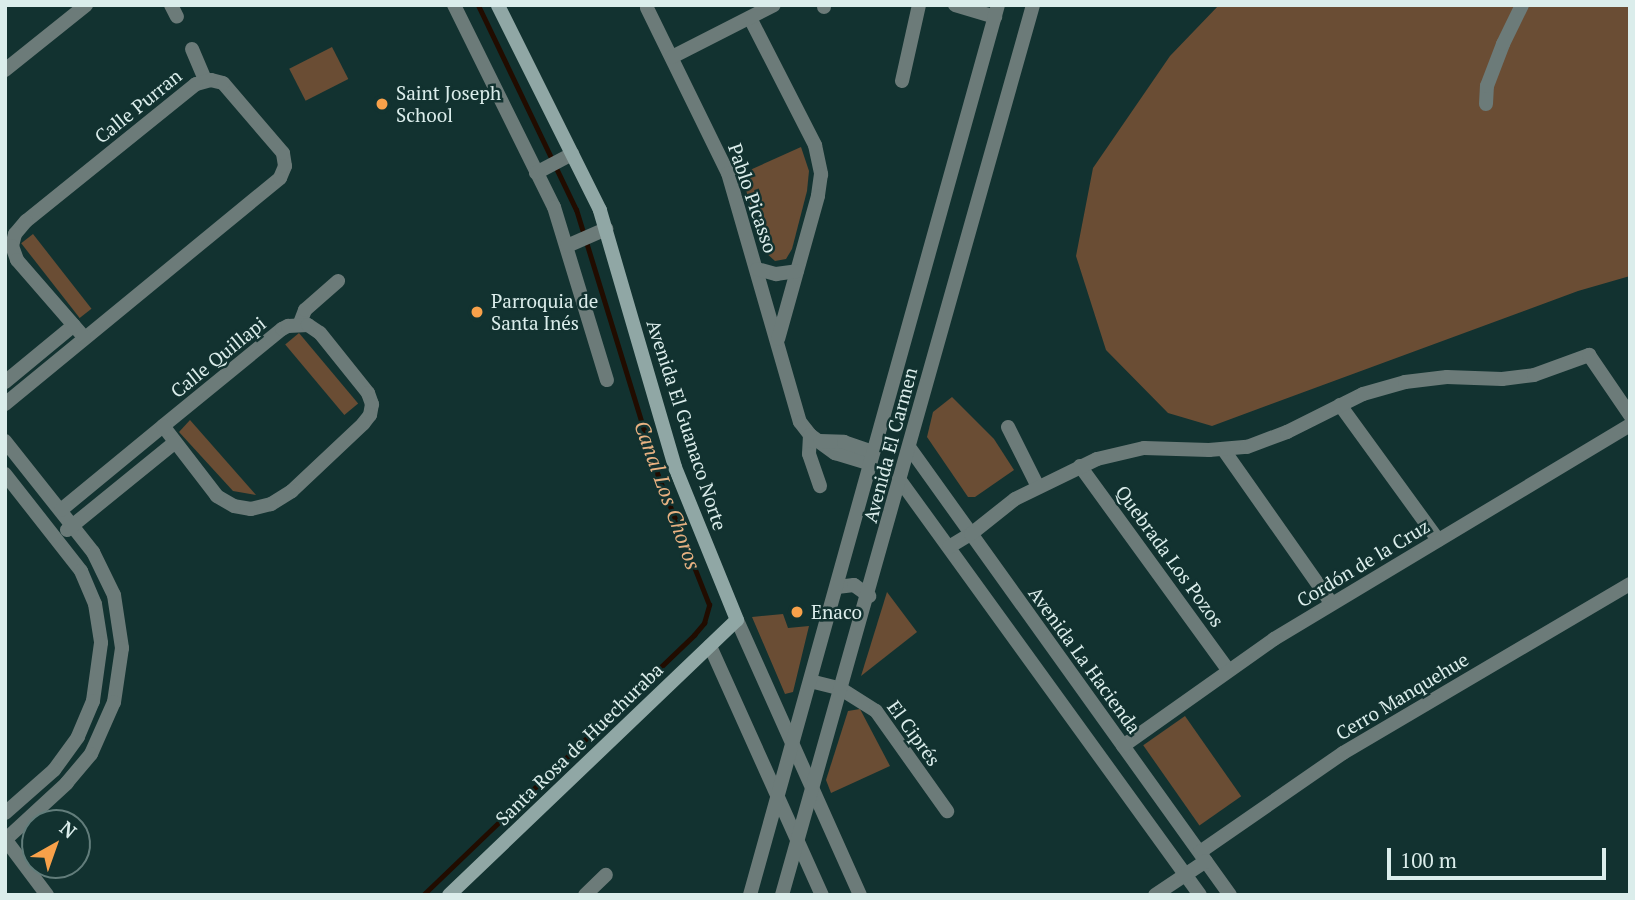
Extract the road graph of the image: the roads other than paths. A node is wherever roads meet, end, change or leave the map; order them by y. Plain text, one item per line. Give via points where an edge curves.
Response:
1 (86, 5) edge
2 (454, 5) edge
3 (498, 5) edge
4 (774, 5) edge
5 (919, 5) edge
6 (955, 5) edge
7 (1033, 5) edge
8 (1522, 5) edge
9 (646, 8) dead end
10 (996, 11) edge
11 (750, 18) junction
12 (192, 49) dead end
13 (672, 57) junction
14 (5, 70) edge
15 (205, 80) junction
16 (902, 81) dead end
17 (1486, 104) dead end
18 (567, 156) junction
19 (540, 171) junction
20 (601, 232) junction
21 (9, 238) edge
22 (573, 244) junction
23 (757, 269) junction
24 (797, 271) junction
25 (338, 281) dead end
26 (300, 323) junction
27 (74, 325) junction
28 (84, 337) junction
29 (778, 341) junction
30 (607, 380) dead end
31 (5, 383) edge
32 (5, 404) edge
33 (1340, 405) junction
34 (1630, 415) edge
35 (1630, 425) edge
36 (163, 426) junction
37 (1008, 427) dead end
38 (815, 438) junction
39 (5, 441) edge
40 (174, 443) junction
41 (908, 447) junction
42 (1223, 449) junction
43 (872, 458) junction
44 (1080, 466) junction
45 (5, 474) edge
46 (899, 479) junction
47 (820, 486) dead end
48 (1038, 487) junction
49 (61, 510) junction
50 (73, 525) junction
51 (971, 534) junction
52 (57, 538) junction
53 (1438, 540) junction
54 (949, 547) junction
55 (1630, 584) edge
56 (836, 587) junction
57 (869, 596) junction
58 (1332, 604) junction
59 (737, 620) junction
60 (710, 646) junction
61 (1228, 670) junction
62 (810, 681) junction
63 (841, 689) junction
64 (82, 728) junction
65 (100, 737) junction
66 (792, 742) junction
67 (1123, 746) junction
68 (810, 790) junction
69 (777, 798) junction
70 (947, 811) dead end
71 (5, 813) edge
72 (5, 839) edge
73 (797, 842) junction
74 (1203, 856) junction
75 (606, 875) dead end
76 (1186, 875) junction
77 (47, 895) edge
78 (449, 895) edge
79 (585, 895) edge
80 (750, 895) edge
81 (782, 895) edge
82 (822, 895) edge
83 (859, 895) edge
84 (1155, 895) edge
85 (1200, 895) edge
86 (1230, 895) edge

1 - 14 street
2 - 19 street
3 - 18 street, Avenida El Guanaco Norte
4 - 11 street
5 - 16 street
6 - 10 street
7 - 41 street, Avenida El Carmen
8 - 17 street via 1487,86
9 - 13 street, Pablo Picasso
10 - 43 street, Avenida El Carmen
11 - 13 street
11 - 24 street, Pablo Picasso via 820,162 820,185
12 - 15 street
13 - 23 street, Pablo Picasso via 728,173
15 - 21 street, Calle Purran
15 - 28 street, Calle Purran via 228,87 283,153 284,172
18 - 19 street
18 - 20 street, Avenida El Guanaco Norte
19 - 22 street
20 - 22 street
20 - 59 street, Avenida El Guanaco Norte via 675,467
21 - 27 street, Calle Purran via 17,260
22 - 30 street
23 - 24 street via 776,274
23 - 29 street, Pablo Picasso
24 - 29 street, Pablo Picasso
25 - 26 street, Calle Quillapi via 305,310
26 - 36 street, Calle Quillapi via 282,329
26 - 40 street via 320,333 368,393 372,404 367,420 282,499 251,509 217,496
27 - 28 street, Calle Purran
27 - 31 street
28 - 32 street, Calle Purran
29 - 38 street via 796,412
33 - 34 street via 1405,382 1534,376 1589,355
33 - 42 street via 1287,432 1247,447
33 - 53 street
35 - 53 street, Cordón de la Cruz
36 - 40 street
36 - 49 street, Calle Quillapi
37 - 48 street
38 - 43 street via 844,443
38 - 47 street via 809,454
39 - 49 street
40 - 50 street
41 - 46 street, Avenida El Carmen
41 - 51 street, Avenida La Hacienda
42 - 44 street via 1144,448
42 - 58 street
43 - 56 street, Avenida El Carmen
44 - 48 street
44 - 61 street, Quebrada Los Pozos
45 - 52 street
46 - 54 street
46 - 57 street, Avenida El Carmen
48 - 51 street
49 - 50 street
50 - 52 street
50 - 65 street via 107,579 121,631 119,684
51 - 54 street
51 - 67 street, Avenida La Hacienda
52 - 64 street via 89,586 100,624 98,681
53 - 58 street, Cordón de la Cruz
54 - 76 street
55 - 74 street, Cerro Manquehue via 1343,753
56 - 57 street via 854,585
56 - 62 street, Avenida El Carmen
57 - 63 street, Avenida El Carmen
58 - 61 street, Cordón de la Cruz
59 - 60 street, Santa Rosa de Huechuraba
59 - 66 street, Avenida El Guanaco Norte
60 - 69 street
60 - 78 street, Santa Rosa de Huechuraba
61 - 67 street, Cordón de la Cruz
62 - 63 street, El Ciprés
62 - 66 street, Avenida El Carmen
63 - 68 street, Avenida El Carmen
63 - 70 street, El Ciprés via 876,710
64 - 65 street
64 - 71 street via 54,770
65 - 72 street via 67,783
66 - 68 street, Avenida El Guanaco Norte
66 - 69 street, Avenida El Carmen
67 - 74 street, Avenida La Hacienda
68 - 73 street, Avenida El Carmen
68 - 83 street, Avenida El Guanaco Norte
69 - 73 street
69 - 80 street, Avenida El Carmen
72 - 77 street
73 - 81 street, Avenida El Carmen
73 - 82 street
74 - 76 street, Cerro Manquehue
74 - 86 street, Avenida La Hacienda
75 - 79 street
76 - 84 street, Cerro Manquehue
76 - 85 street

